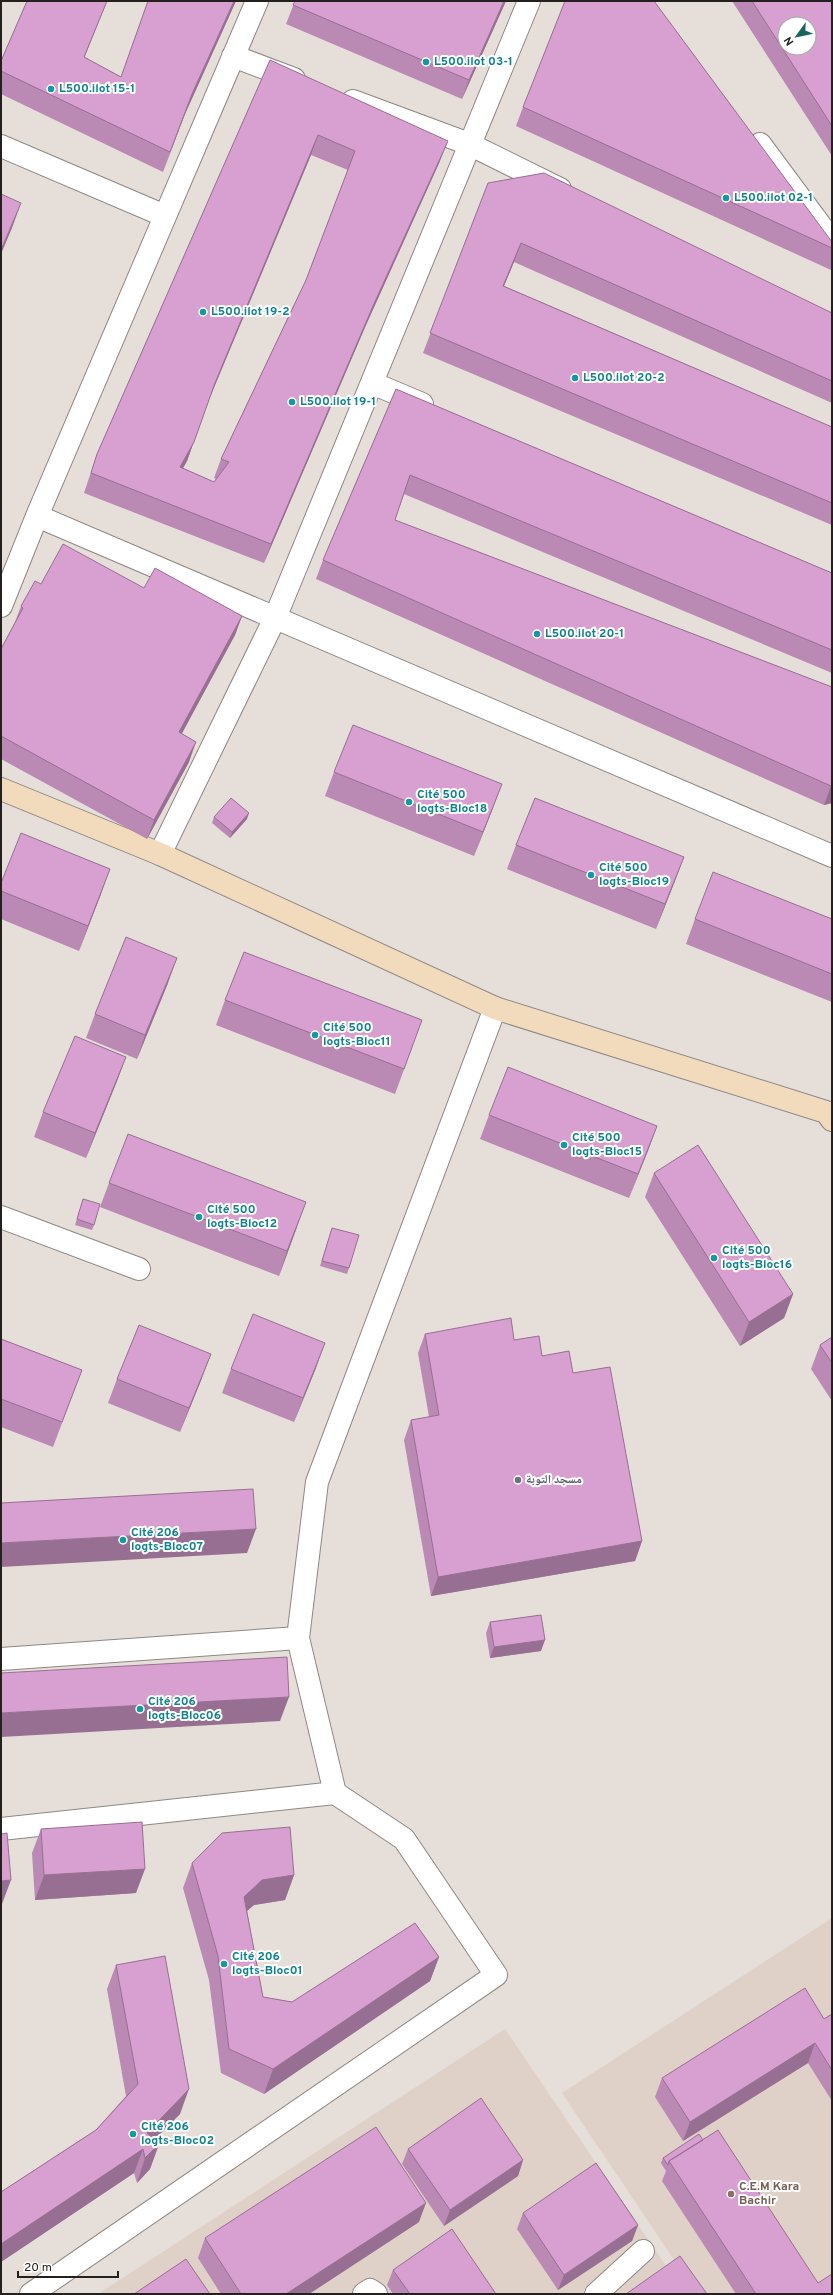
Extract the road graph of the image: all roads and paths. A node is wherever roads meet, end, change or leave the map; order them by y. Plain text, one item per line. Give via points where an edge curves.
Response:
1 (257, 1) edge
2 (529, 1) edge
3 (233, 56) junction
4 (315, 86) edge
5 (337, 95) edge
6 (747, 127) edge
7 (469, 144) junction
8 (1, 146) edge
9 (576, 196) edge
10 (166, 216) junction
11 (832, 241) edge
12 (372, 383) junction
13 (438, 410) edge
14 (37, 516) junction
15 (1, 606) edge
16 (275, 618) junction
17 (1, 789) edge
18 (160, 854) junction
19 (832, 856) edge
20 (495, 1008) junction
21 (832, 1120) edge
22 (1, 1216) edge
23 (139, 1269) dead end
24 (298, 1638) junction
25 (1, 1659) edge
26 (336, 1793) junction
27 (1, 1829) edge
28 (643, 2251) dead end
29 (31, 2294) edge
30 (364, 2294) edge
31 (376, 2294) edge
32 (596, 2294) edge

1 - 3 street
2 - 7 street
3 - 4 street
3 - 10 street
5 - 7 street
6 - 11 street
7 - 9 street
7 - 12 street
8 - 10 street
10 - 14 street
12 - 13 street
12 - 16 street
14 - 15 street
14 - 16 street
16 - 18 street
16 - 19 street
17 - 18 street
18 - 20 street
20 - 21 street via 826,1112
20 - 24 street via 317,1482
22 - 23 street
24 - 25 street
24 - 26 street
26 - 27 street
26 - 29 street via 404,1838 496,1975
28 - 32 street
30 - 31 street via 370,2290

